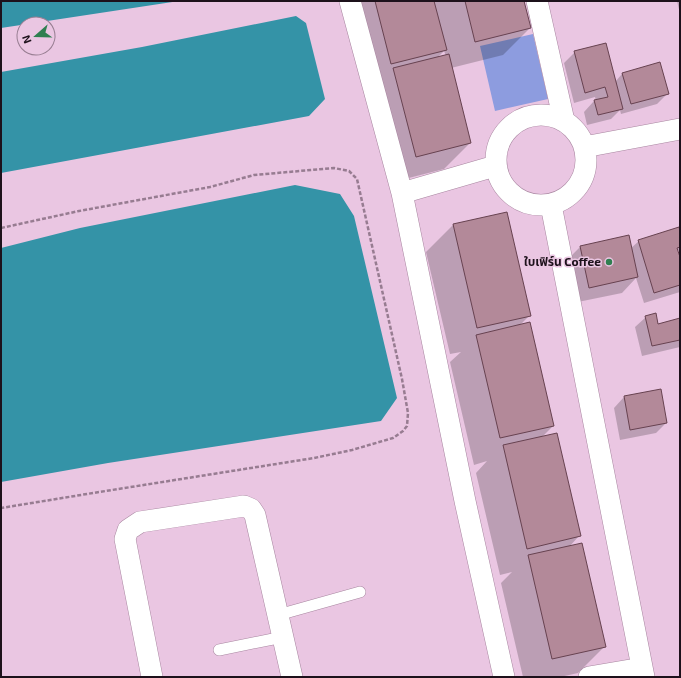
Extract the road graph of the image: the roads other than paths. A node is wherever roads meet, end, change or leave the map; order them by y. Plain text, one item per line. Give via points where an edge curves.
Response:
1 (350, 1) edge
2 (538, 1) edge
3 (564, 121) junction
4 (680, 129) edge
5 (584, 147) junction
6 (495, 166) junction
7 (402, 193) junction
8 (551, 205) junction
9 (360, 592) dead end
10 (278, 615) junction
11 (282, 637) junction
12 (219, 650) dead end
13 (643, 672) edge
14 (152, 677) edge
15 (292, 677) edge
16 (504, 677) edge
17 (590, 677) edge

1 - 7 street
2 - 3 street
3 - 5 street via 576,132
3 - 6 street via 548,115 531,116 515,122 503,134 496,150
4 - 5 street
5 - 8 street via 586,162 583,177 576,190 564,200
6 - 7 street
6 - 8 street via 500,181 509,193 521,202 536,206
7 - 16 street via 465,502
8 - 13 street
9 - 10 lane
10 - 11 street
10 - 14 street via 255,515 251,509 244,506 140,522 128,530 125,539
11 - 12 lane
11 - 15 street
13 - 17 street

